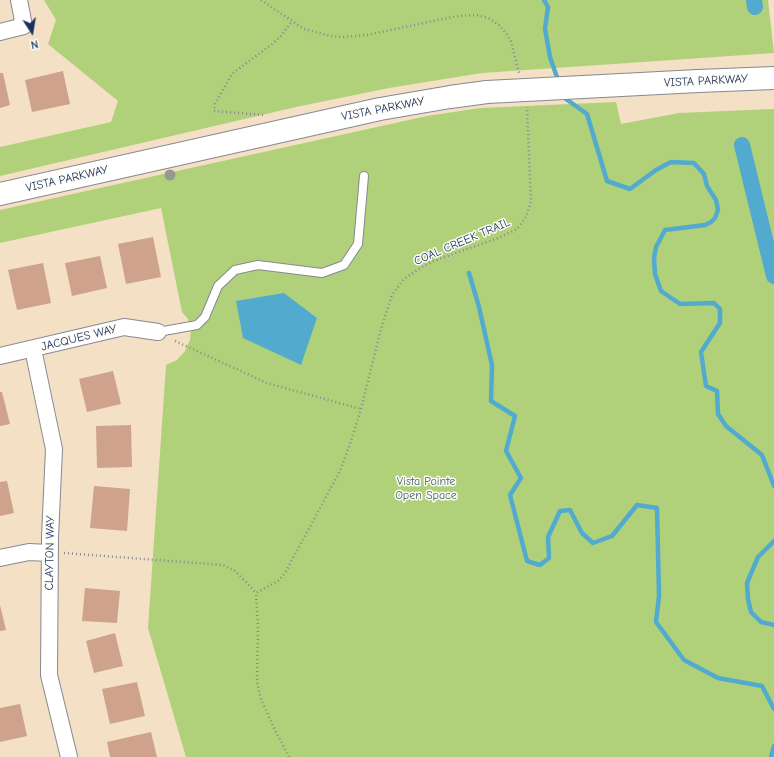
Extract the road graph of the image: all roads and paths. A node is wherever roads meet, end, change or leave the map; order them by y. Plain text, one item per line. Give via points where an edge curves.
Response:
1 (19, 0) edge
2 (261, 0) edge
3 (292, 21) junction
4 (0, 32) edge
5 (519, 74) dead end
6 (774, 78) edge
7 (527, 105) dead end
8 (264, 115) dead end
9 (364, 176) dead end
10 (0, 194) edge
11 (158, 332) joint
12 (187, 347) dead end
13 (33, 349) junction
14 (0, 356) edge
15 (361, 409) junction
16 (57, 553) junction
17 (0, 558) edge
18 (256, 593) junction
19 (69, 757) edge
20 (289, 757) edge

1 - 4 street via 24,26
2 - 3 path
3 - 5 path via 304,29 319,34 355,37 456,16 477,15 488,18 506,32 511,41
3 - 8 path via 272,44 232,74 215,104 214,111
6 - 10 street, VISTA PARKWAY, bridge via 450,96 380,109
7 - 15 path, COAL CREEK TRAIL via 531,202 526,217 517,229 432,262 404,279 392,295
9 - 11 lane via 358,244 344,265 322,272 258,265 235,270 218,286 205,317 197,325
11 - 13 street, JACQUES WAY via 124,327
12 - 15 path via 268,383
13 - 14 street, JACQUES WAY
13 - 16 street, CLAYTON WAY via 54,449
15 - 18 path, COAL CREEK TRAIL via 340,470 291,564 278,581
16 - 17 street via 29,552
16 - 18 path via 223,565 236,571
16 - 19 street, CLAYTON WAY via 49,675
18 - 20 path via 257,682 261,699

